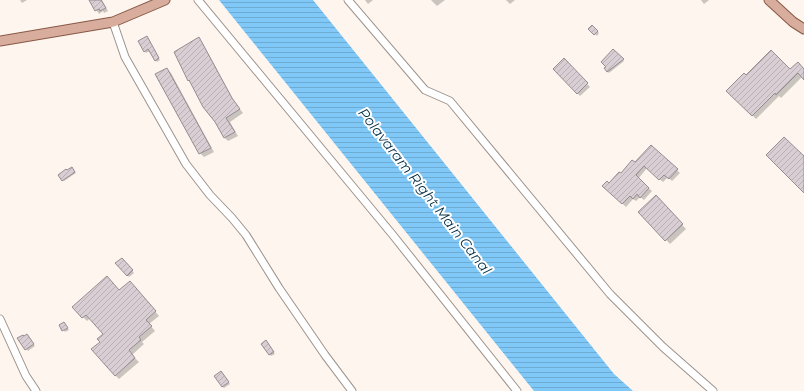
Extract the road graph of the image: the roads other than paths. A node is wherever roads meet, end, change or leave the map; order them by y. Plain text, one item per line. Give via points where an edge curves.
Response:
1 (165, 0) edge
2 (198, 0) edge
3 (348, 0) edge
4 (769, 0) edge
5 (113, 22) junction
6 (804, 29) edge
7 (0, 41) edge
8 (0, 322) edge
9 (36, 391) edge
10 (352, 391) edge
11 (517, 391) edge
12 (713, 391) edge

1 - 5 main road
2 - 11 street via 392,234
3 - 12 street via 425,90 450,101 610,294 663,347
4 - 6 main road
5 - 7 main road
5 - 10 street via 125,57 186,164 246,235 279,288
8 - 9 street

